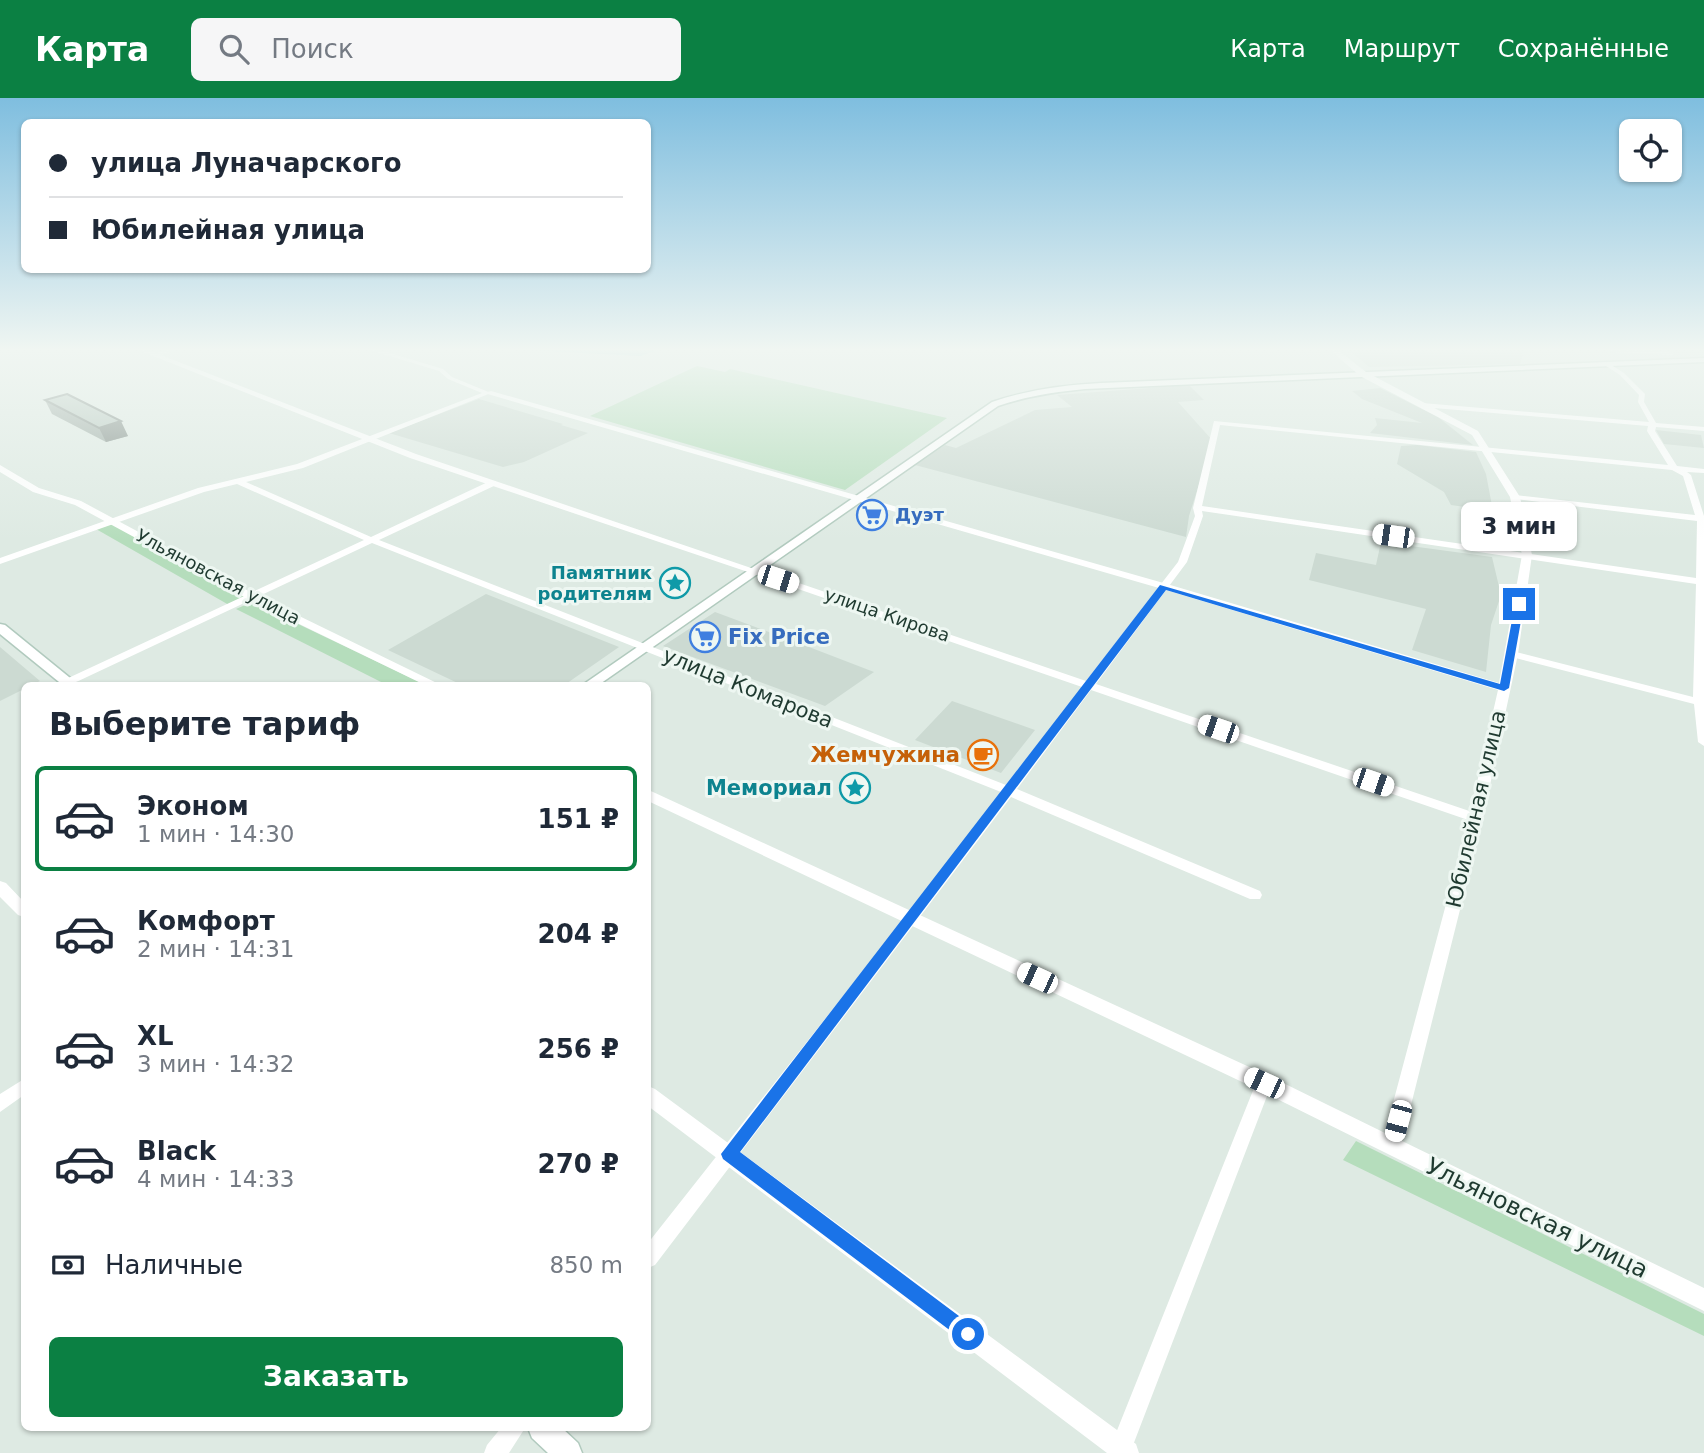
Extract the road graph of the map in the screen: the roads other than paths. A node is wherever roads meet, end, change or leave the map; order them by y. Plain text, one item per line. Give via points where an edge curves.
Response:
1 (303, 413) edge
2 (436, 413) edge
3 (558, 413) edge
4 (981, 413) edge
5 (1438, 413) edge
6 (1522, 413) edge
7 (1647, 413) edge
8 (1653, 424) junction
9 (1704, 429) edge
10 (369, 439) junction
11 (1488, 450) junction
12 (0, 468) edge
13 (1674, 468) junction
14 (1704, 471) edge
15 (240, 482) junction
16 (493, 483) junction
17 (1514, 496) junction
18 (855, 499) junction
19 (1198, 512) junction
20 (1702, 519) edge
21 (113, 521) junction
22 (374, 541) junction
23 (1527, 555) junction
24 (0, 561) edge
25 (752, 570) junction
26 (1702, 581) edge
27 (1164, 586) junction
28 (252, 597) junction
29 (0, 628) edge
30 (643, 646) junction
31 (1512, 654) junction
32 (68, 682) edge
33 (74, 682) edge
34 (429, 682) edge
35 (594, 682) edge
36 (1088, 684) junction
37 (1504, 688) junction
38 (1701, 703) edge
39 (1704, 742) edge
40 (1009, 791) junction
41 (651, 796) edge
42 (1476, 818) junction
43 (0, 887) edge
44 (1255, 895) dead end
45 (21, 908) edge
46 (912, 919) junction
47 (1264, 1083) junction
48 (21, 1088) edge
49 (651, 1097) edge
50 (0, 1104) edge
51 (1391, 1146) junction
52 (729, 1154) junction
53 (651, 1254) edge
54 (1704, 1300) edge
55 (512, 1431) edge
56 (545, 1431) edge
57 (1122, 1452) edge
58 (495, 1453) edge
59 (568, 1453) edge

1 - 10 street, улица Кирова
2 - 10 street
3 - 18 street
4 - 18 main road
5 - 11 street, Юбилейная улица via 1475,433
6 - 8 street
7 - 8 street
8 - 9 street
8 - 13 street via 1651,431
10 - 15 street via 300,466
10 - 16 street, улица Кирова
11 - 13 street
11 - 17 street, Юбилейная улица
11 - 19 street via 1217,423
12 - 21 street, Ульяновская улица via 36,490 78,503
13 - 14 street
13 - 20 street via 1687,475
15 - 21 street via 201,490
15 - 22 street, улица Комарова
16 - 22 street
16 - 25 street, улица Кирова
17 - 20 street
17 - 23 street, Юбилейная улица
18 - 25 main road
18 - 27 street
19 - 23 street via 1233,513
19 - 27 street via 1182,562
20 - 26 street
21 - 24 street
21 - 28 street, Ульяновская улица
22 - 28 street
22 - 30 street, улица Комарова
23 - 26 street
23 - 31 street, Юбилейная улица
25 - 30 main road
25 - 36 street, улица Кирова
26 - 38 street
27 - 36 street
27 - 37 street
28 - 33 street
28 - 34 street, Ульяновская улица
29 - 32 main road
30 - 35 main road
30 - 40 street, улица Комарова
31 - 37 street, Юбилейная улица
31 - 38 street
36 - 40 street
36 - 42 street, улица Кирова
37 - 42 street, Юбилейная улица
38 - 39 street
40 - 44 street, улица Комарова
40 - 46 street
41 - 46 street, Ульяновская улица
42 - 51 street, Юбилейная улица
43 - 45 street
46 - 47 street, Ульяновская улица
46 - 52 street
47 - 51 street, Ульяновская улица
47 - 57 street
48 - 50 street
49 - 52 street
51 - 54 street, Ульяновская улица
52 - 53 street
52 - 57 street
55 - 58 street
56 - 59 main road

